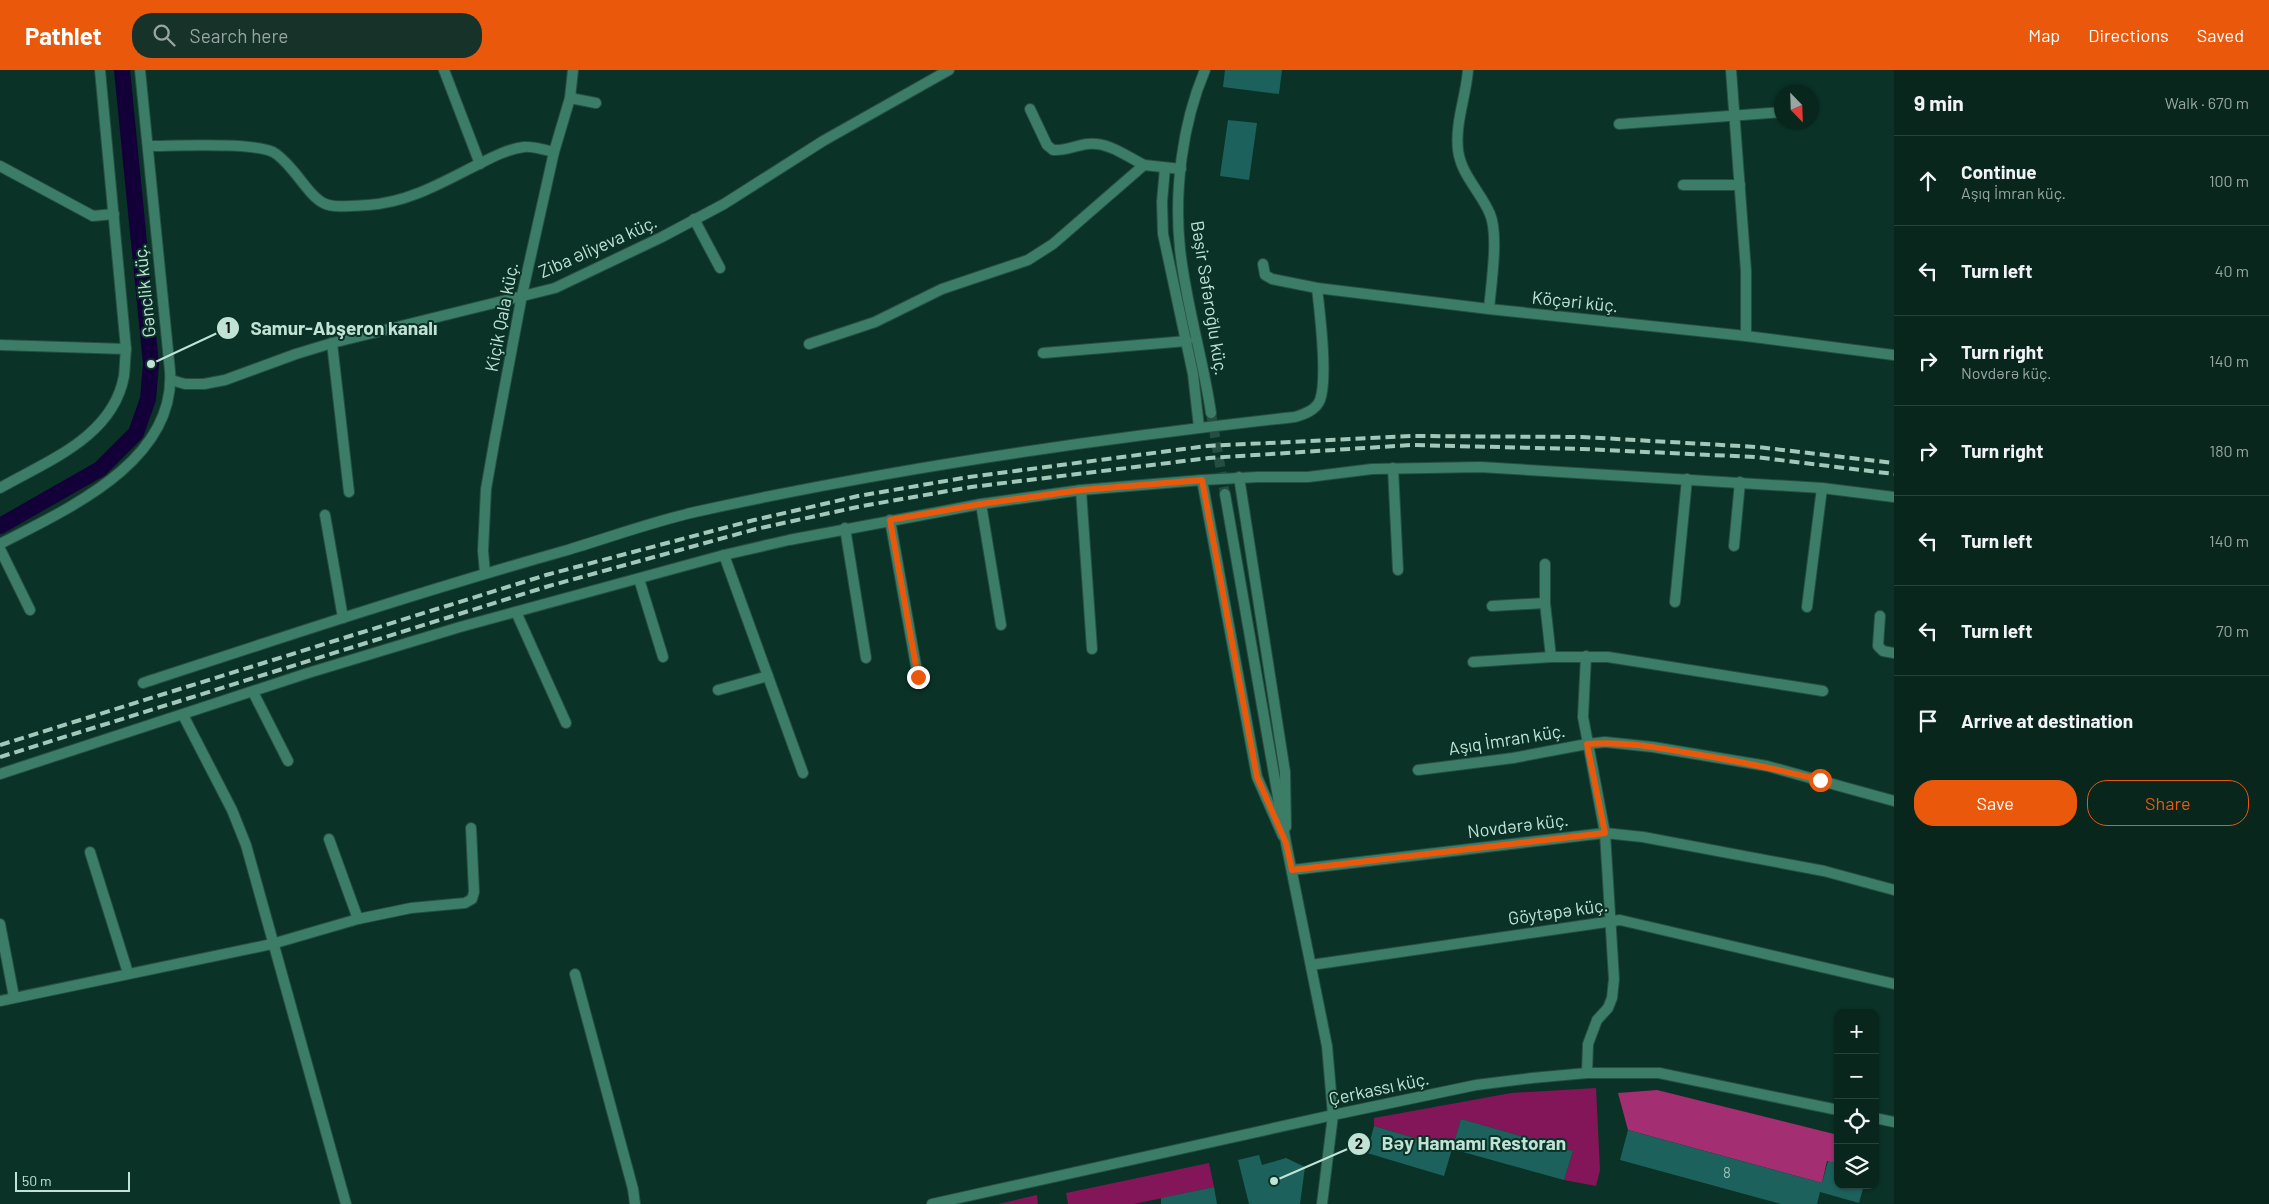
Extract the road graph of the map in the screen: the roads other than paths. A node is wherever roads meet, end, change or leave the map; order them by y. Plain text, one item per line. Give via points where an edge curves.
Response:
1 (100, 70) edge
2 (140, 70) edge
3 (444, 70) edge
4 (573, 70) edge
5 (949, 70) edge
6 (1205, 70) edge
7 (1468, 70) edge
8 (1731, 70) edge
9 (570, 98) junction
10 (596, 103) dead end
11 (1030, 109) dead end
12 (1774, 113) edge
13 (1736, 116) junction
14 (1619, 124) dead end
15 (148, 146) junction
16 (554, 152) junction
17 (480, 164) junction
18 (1144, 165) junction
19 (0, 166) edge
20 (1165, 168) junction
21 (1181, 169) junction
22 (1682, 185) dead end
23 (1740, 185) junction
24 (114, 214) junction
25 (694, 219) junction
26 (1264, 264) dead end
27 (720, 268) dead end
28 (1318, 288) junction
29 (522, 295) junction
30 (1489, 309) junction
31 (1746, 336) junction
32 (1187, 341) junction
33 (332, 343) junction
34 (809, 344) dead end
35 (0, 345) edge
36 (126, 349) junction
37 (1043, 353) dead end
38 (1894, 355) edge
39 (171, 380) junction
40 (1211, 414) tunnel mouth
41 (1199, 427) junction
42 (1393, 468) junction
43 (1239, 477) junction
44 (1687, 479) junction
45 (1202, 480) junction
46 (1740, 482) junction
47 (0, 488) edge
48 (1822, 488) junction
49 (1081, 490) junction
50 (349, 492) dead end
51 (1225, 494) tunnel mouth
52 (1894, 497) edge
53 (981, 504) junction
54 (325, 515) dead end
55 (890, 520) junction
56 (845, 528) junction
57 (0, 544) edge
58 (1734, 546) dead end
59 (0, 549) edge
60 (724, 555) junction
61 (1546, 564) dead end
62 (1398, 570) dead end
63 (485, 573) junction
64 (639, 579) junction
65 (1675, 602) dead end
66 (1545, 603) junction
67 (1492, 606) dead end
68 (1807, 607) dead end
69 (30, 610) dead end
70 (516, 612) junction
71 (1880, 616) dead end
72 (344, 618) junction
73 (1001, 625) dead end
74 (1092, 649) dead end
75 (1894, 653) edge
76 (1586, 656) junction
77 (662, 657) dead end
78 (1551, 657) junction
79 (866, 658) dead end
80 (1473, 662) dead end
81 (768, 676) junction
82 (918, 677) dead end
83 (143, 683) dead end
84 (718, 690) dead end
85 (1823, 691) dead end
86 (253, 692) junction
87 (183, 715) junction
88 (566, 723) dead end
89 (1587, 744) junction
90 (288, 761) dead end
91 (1418, 770) dead end
92 (804, 773) dead end
93 (0, 774) edge
94 (1894, 801) edge
95 (471, 828) dead end
96 (1605, 833) junction
97 (329, 839) dead end
98 (1286, 843) junction
99 (90, 852) dead end
100 (1292, 870) junction
101 (1894, 890) edge
102 (358, 919) junction
103 (1610, 920) junction
104 (0, 924) edge
105 (272, 944) junction
106 (1311, 965) junction
107 (128, 973) junction
108 (575, 974) dead end
109 (1894, 984) edge
110 (14, 997) junction
111 (0, 1001) edge
112 (1587, 1073) junction
113 (1834, 1109) edge
114 (1333, 1115) junction
115 (1879, 1119) edge
116 (1894, 1122) edge
117 (346, 1204) edge
118 (636, 1204) edge
119 (932, 1204) edge
120 (1322, 1204) edge

1 - 24 street, Gənclik küç.
2 - 15 street, Gənclik küç.
3 - 17 street
4 - 9 street, Kiçik Qala küç.
5 - 25 street, Ziba Əliyeva küç.
6 - 21 street, Bəşir Səfəroğlu küç. via 1196,96
7 - 30 street via 1458,128 1458,150 1461,163 1490,214 1495,230
8 - 13 street
9 - 10 street
9 - 16 street, Kiçik Qala küç.
11 - 18 street via 1047,145 1053,150 1064,151 1089,144 1111,147
12 - 13 street
13 - 14 street
13 - 23 street
15 - 17 street via 234,146 273,152 286,162 322,204 336,207 404,199
15 - 39 street, Gənclik küç.
16 - 17 street via 523,147
16 - 29 street, Kiçik Qala küç.
18 - 20 street
18 - 34 street via 1053,244 1028,260 942,289 875,322
19 - 24 street via 94,216
20 - 21 street
20 - 32 street via 1163,234
21 - 40 street, Bəşir Səfəroğlu küç. via 1180,251
22 - 23 street
23 - 31 street via 1746,271
24 - 36 street, Gənclik küç.
25 - 27 street
25 - 29 street, Ziba Əliyeva küç. via 555,288
26 - 28 street, Köçəri küç. via 1265,275 1272,279
28 - 30 street, Köçəri küç.
28 - 41 street via 1323,371 1320,400 1315,408 1295,417
29 - 33 street, Ziba Əliyeva küç.
29 - 63 street, Kiçik Qala küç. via 486,489
30 - 31 street, Köçəri küç.
31 - 38 street, Köçəri küç.
32 - 37 street
32 - 41 street
33 - 39 street, Ziba Əliyeva küç. via 225,380 185,384
33 - 50 street
35 - 36 street
36 - 47 street, Gənclik küç. via 124,375 118,394 92,432 76,446
39 - 57 street, Gənclik küç. via 166,408 138,455 87,496
41 - 63 street via 851,481 692,513
42 - 43 street via 1301,478
42 - 44 street via 1480,467
42 - 62 street
43 - 45 street
43 - 98 street via 1285,772
44 - 46 street
44 - 65 street
45 - 49 street
45 - 98 street via 1257,777
46 - 48 street
46 - 58 street
48 - 52 street
48 - 68 street
49 - 53 street
49 - 74 street
51 - 98 street
53 - 55 street
53 - 73 street
54 - 72 street
55 - 56 street
55 - 82 street
56 - 60 street
56 - 79 street
59 - 69 street
60 - 64 street
60 - 81 street
61 - 66 street
63 - 72 street
64 - 70 street
64 - 77 street
66 - 67 street
66 - 78 street
70 - 86 street
70 - 88 street
71 - 75 street via 1878,646 1883,651
72 - 83 street
76 - 78 street
76 - 85 street via 1640,661
76 - 89 street via 1583,717
78 - 80 street
81 - 84 street
81 - 92 street
86 - 87 street
86 - 90 street
87 - 93 street
87 - 105 street via 232,810 246,845
89 - 91 street, Aşıq İmran küç. via 1513,758
89 - 94 street, Aşıq İmran küç. via 1605,742 1653,747 1767,766
89 - 96 street
95 - 102 street via 472,899 465,903 411,908
96 - 100 street, Novdərə küç.
96 - 101 street, Novdərə küç. via 1642,837 1814,870
96 - 103 street
97 - 102 street
98 - 100 street
99 - 107 street
100 - 106 street
102 - 105 street
103 - 106 street, Göytəpə küç.
103 - 109 street, Göytəpə küç. via 1631,921
103 - 112 street via 1612,998 1592,1030
104 - 110 street
105 - 107 street
105 - 117 street
106 - 114 street via 1330,1066
107 - 110 street
108 - 118 street
110 - 111 street
112 - 113 street, Çerkassı küç. via 1668,1075
112 - 114 street, Çerkassı küç. via 1476,1085
114 - 119 street, Çerkassı küç.
114 - 120 street
115 - 116 street

